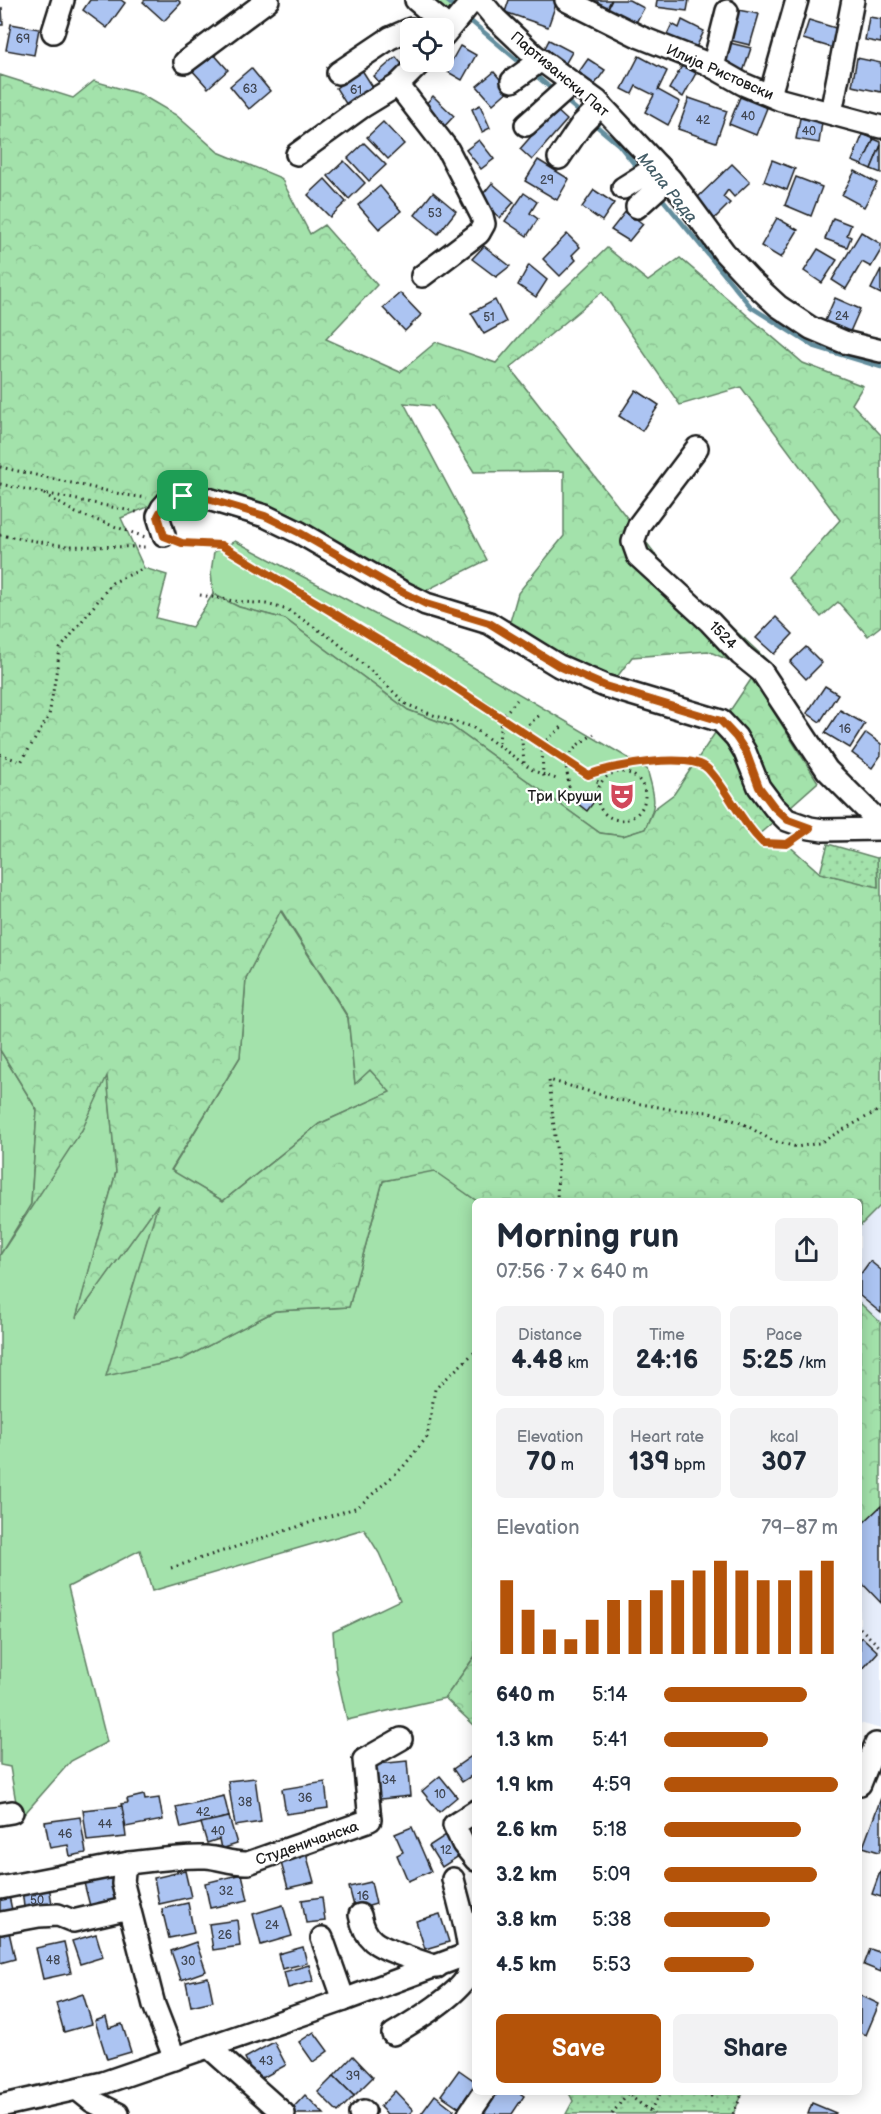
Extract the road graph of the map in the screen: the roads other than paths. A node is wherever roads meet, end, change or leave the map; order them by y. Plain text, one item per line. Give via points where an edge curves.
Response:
1 (63, 0) edge
2 (268, 0) edge
3 (416, 0) edge
4 (473, 0) edge
5 (480, 0) edge
6 (566, 0) edge
7 (797, 0) edge
8 (853, 0) edge
9 (727, 11) dead end
10 (434, 18) edge
11 (454, 18) edge
12 (53, 32) dead end
13 (400, 34) edge
14 (185, 62) dead end
15 (713, 67) junction
16 (411, 72) edge
17 (338, 73) dead end
18 (398, 85) junction
19 (564, 91) junction
20 (770, 95) junction
21 (831, 113) junction
22 (592, 114) junction
23 (526, 125) dead end
24 (881, 128) edge
25 (297, 154) dead end
26 (559, 158) dead end
27 (422, 276) dead end
28 (881, 351) edge
29 (697, 448) dead end
30 (157, 528) road end
31 (881, 820) edge
32 (881, 829) edge
33 (401, 1739) dead end
34 (872, 1743) edge
35 (862, 1777) edge
36 (472, 1814) edge
37 (472, 1855) edge
38 (129, 1863) junction
39 (453, 1879) dead end
40 (0, 1888) edge
41 (129, 1908) junction
42 (360, 1915) dead end
43 (1, 1923) edge
44 (322, 1938) dead end
45 (472, 1952) edge
46 (437, 1967) junction
47 (344, 2000) junction
48 (393, 2034) dead end
49 (209, 2047) junction
50 (175, 2059) junction
51 (77, 2089) junction
52 (482, 2095) edge
53 (0, 2106) edge
54 (118, 2114) edge
55 (284, 2114) edge
56 (469, 2114) edge

1 - 12 street
2 - 14 street
3 - 10 street
4 - 11 street
5 - 19 street, Партизански Пат via 527,70
6 - 15 street, Илија Ристовски via 640,38
7 - 20 street
8 - 21 street
9 - 15 street
13 - 17 street
15 - 20 street, Илија Ристовски
16 - 18 street
18 - 25 street
18 - 27 street via 448,150 484,224 479,233
19 - 22 street, Партизански Пат
19 - 23 street
20 - 21 street, Илија Ристовски
21 - 24 street, Илија Ристовски
22 - 26 street
22 - 28 street, Партизански Пат via 648,183 778,306 811,328
29 - 31 street, 1524 via 639,525 633,542 638,556 762,672 827,770
30 - 32 street via 183,496 198,496 265,516 426,604 489,623 559,666 605,686 721,721 746,752 759,787 788,820 810,828
33 - 38 street, Студеничанска via 364,1760 370,1820 248,1863 184,1857
34 - 35 street
36 - 37 street via 454,1825
38 - 40 street
38 - 41 street via 123,1884
39 - 45 street
41 - 43 street via 73,1921 58,1915
41 - 50 street via 154,2005
42 - 46 street via 373,1941
44 - 47 street
45 - 46 street
45 - 48 street via 467,1976 450,1996
46 - 47 street
47 - 49 street
49 - 50 street
49 - 55 street
50 - 51 street
51 - 53 street
51 - 54 street
52 - 56 street

